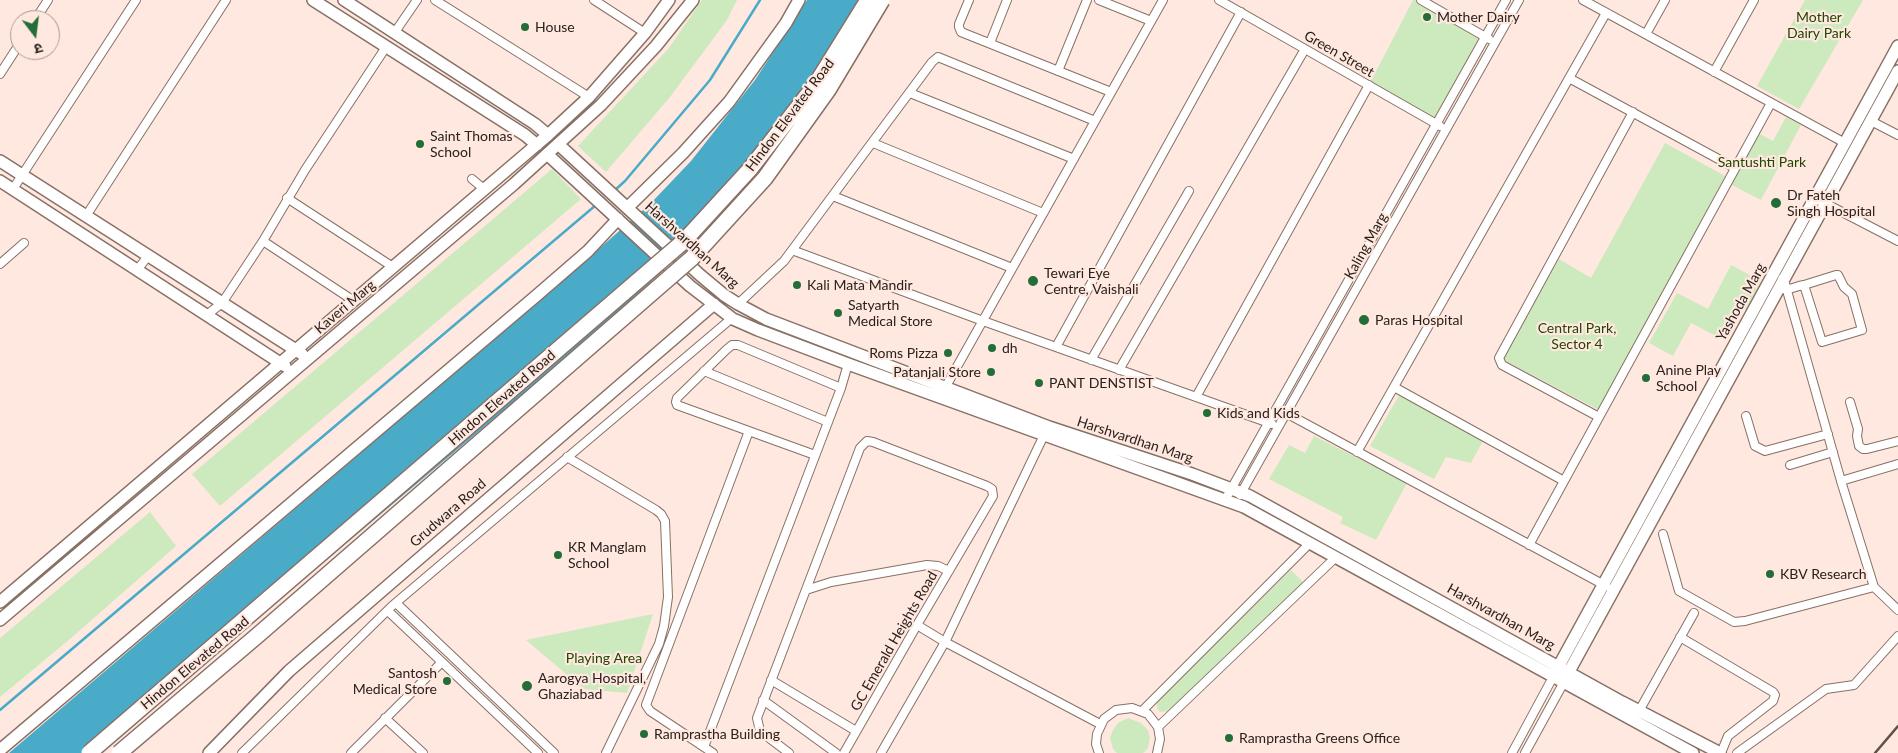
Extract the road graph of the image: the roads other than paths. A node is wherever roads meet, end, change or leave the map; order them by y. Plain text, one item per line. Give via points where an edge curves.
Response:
1 (136, 0) edge
2 (226, 0) edge
3 (344, 0) edge
4 (417, 0) edge
5 (435, 0) edge
6 (594, 0) edge
7 (668, 0) edge
8 (693, 0) edge
9 (799, 0) edge
10 (868, 0) edge
11 (882, 0) edge
12 (969, 0) edge
13 (1007, 0) edge
14 (1087, 0) edge
15 (1099, 0) edge
16 (1163, 0) edge
17 (1220, 0) edge
18 (1421, 0) edge
19 (1506, 0) edge
20 (1519, 0) edge
21 (1583, 0) edge
22 (1665, 0) edge
23 (1754, 0) edge
24 (321, 2) edge
25 (1240, 12) junction
26 (1606, 13) junction
27 (1151, 21) junction
28 (395, 32) junction
29 (645, 33) junction
30 (1646, 34) junction
31 (1485, 37) junction
32 (990, 43) junction
33 (1495, 43) junction
34 (386, 46) junction
35 (1898, 46) edge
36 (1305, 49) junction
37 (10, 58) edge
38 (1888, 64) junction
39 (1058, 71) junction
40 (1898, 71) edge
41 (1714, 72) junction
42 (0, 74) edge
43 (1569, 78) junction
44 (1369, 86) junction
45 (910, 92) junction
46 (1111, 92) junction
47 (589, 96) junction
48 (1771, 103) junction
49 (1633, 112) junction
50 (1095, 121) junction
51 (1871, 121) junction
52 (1436, 124) junction
53 (1446, 130) junction
54 (548, 135) junction
55 (1898, 135) edge
56 (873, 143) junction
57 (1845, 143) junction
58 (558, 144) junction
59 (536, 145) junction
60 (547, 154) junction
61 (1074, 159) junction
62 (0, 161) edge
63 (1735, 168) junction
64 (22, 175) junction
65 (472, 178) dead end
66 (0, 181) edge
67 (13, 190) junction
68 (485, 190) junction
69 (1189, 192) dead end
70 (832, 196) junction
71 (287, 198) junction
72 (1815, 198) junction
73 (1826, 204) junction
74 (627, 206) junction
75 (1043, 213) junction
76 (86, 216) junction
77 (617, 217) junction
78 (263, 241) junction
79 (1898, 241) edge
80 (24, 243) dead end
81 (792, 250) junction
82 (0, 251) edge
83 (148, 256) junction
84 (3, 261) edge
85 (393, 267) junction
86 (1012, 268) junction
87 (138, 270) junction
88 (1773, 275) junction
89 (1785, 285) junction
90 (1804, 285) junction
91 (354, 301) junction
92 (222, 303) junction
93 (714, 304) junction
94 (738, 304) junction
95 (208, 314) junction
96 (732, 318) junction
97 (982, 321) junction
98 (1056, 347) junction
99 (295, 350) junction
100 (308, 358) junction
101 (1090, 360) junction
102 (281, 363) junction
103 (848, 364) junction
104 (1119, 370) junction
105 (293, 371) junction
106 (704, 371) junction
107 (841, 388) junction
108 (945, 388) junction
109 (1394, 388) junction
110 (1196, 397) junction
111 (1850, 402) dead end
112 (1286, 413) junction
113 (1746, 416) dead end
114 (1599, 417) junction
115 (828, 422) junction
116 (1268, 422) junction
117 (1279, 426) junction
118 (749, 431) junction
119 (1046, 431) junction
120 (1828, 434) junction
121 (1898, 441) edge
122 (1358, 452) junction
123 (1833, 452) junction
124 (815, 455) junction
125 (567, 458) junction
126 (1898, 464) edge
127 (1790, 465) dead end
128 (1564, 481) junction
129 (1841, 481) junction
130 (1236, 491) junction
131 (1230, 502) junction
132 (1319, 534) junction
133 (1663, 534) dead end
134 (1309, 544) junction
135 (1529, 545) junction
136 (1345, 548) junction
137 (1335, 558) junction
138 (42, 566) junction
139 (949, 571) junction
140 (52, 576) junction
141 (1609, 587) junction
142 (1874, 587) junction
143 (806, 590) junction
144 (0, 602) edge
145 (396, 603) junction
146 (388, 610) junction
147 (1898, 610) edge
148 (1694, 613) dead end
149 (0, 620) edge
150 (916, 625) junction
151 (1898, 636) edge
152 (1680, 638) junction
153 (945, 642) junction
154 (442, 662) junction
155 (1561, 674) junction
156 (771, 680) junction
157 (763, 700) junction
158 (1142, 711) junction
159 (1639, 711) junction
160 (385, 718) junction
161 (1100, 724) junction
162 (1158, 728) junction
163 (856, 731) junction
164 (704, 747) junction
165 (0, 750) edge
166 (1096, 752) edge
167 (89, 753) edge
168 (119, 753) edge
169 (209, 753) edge
170 (242, 753) edge
171 (350, 753) edge
172 (423, 753) edge
173 (538, 753) edge
174 (554, 753) edge
175 (606, 753) edge
176 (713, 753) edge
177 (789, 753) edge
178 (836, 753) edge
179 (844, 753) edge
180 (881, 753) edge
181 (1157, 753) edge
182 (1512, 753) edge
183 (1525, 753) edge
184 (1693, 753) edge
185 (1720, 753) edge
186 (1737, 753) edge

1 - 64 street
2 - 76 street
3 - 28 street
4 - 28 street
5 - 47 street
6 - 29 street
7 - 29 street, Kaveri Marg
8 - 58 street, Kaveri Marg via 601,105
9 - 74 street via 729,102 683,153
10 - 167 highway, Hindon Elevated Road, bridge via 816,84 750,169 684,241
11 - 168 highway, Hindon Elevated Road, bridge via 828,90 765,178 692,258
12 - 32 street via 959,24 960,30
13 - 32 street
14 - 39 street
15 - 27 street
16 - 27 street
17 - 25 street, Green Street
18 - 31 street
19 - 31 street, Kaling Marg
20 - 33 street, Kaling Marg
21 - 26 street
22 - 30 street
23 - 41 street
24 - 34 street
25 - 36 street, Green Street
25 - 98 street
26 - 30 street
26 - 43 street
27 - 46 street
28 - 54 street
29 - 47 street, Kaveri Marg
30 - 41 street
31 - 33 street
31 - 52 street, Kaling Marg
32 - 39 street
33 - 53 street, Kaling Marg
34 - 59 street via 525,134
34 - 71 street
35 - 38 street, Yashoda Marg
36 - 44 street, Green Street
36 - 104 street
37 - 42 street
38 - 40 street
38 - 57 street, Yashoda Marg
39 - 46 street
40 - 51 street, Yashoda Marg
41 - 48 street
43 - 49 street
43 - 109 street
44 - 52 street, Green Street
44 - 110 street
45 - 50 street via 934,59 941,57
45 - 56 street
45 - 61 street
46 - 50 street
47 - 54 street, Kaveri Marg
48 - 57 street
48 - 63 street
49 - 63 street
49 - 114 street via 1499,358 1502,365
50 - 61 street
51 - 55 street
51 - 73 street, Yashoda Marg
52 - 53 street, Green Street
52 - 116 street, Kaling Marg
53 - 112 street, Kaling Marg
54 - 59 street, Kaveri Marg
56 - 70 street
56 - 75 street
57 - 72 street, Yashoda Marg
58 - 60 street, Kaveri Marg
58 - 74 street, Harshvardhan Marg
59 - 68 street, Kaveri Marg
60 - 77 street, Harshvardhan Marg
60 - 100 street, Kaveri Marg
61 - 75 street
62 - 64 street
63 - 114 street
64 - 67 street
64 - 76 street
65 - 68 street
66 - 67 street
67 - 87 street
68 - 85 street, Kaveri Marg
69 - 101 street
70 - 81 street
70 - 86 street
71 - 78 street
71 - 85 street
72 - 73 street
72 - 88 street, Yashoda Marg
73 - 79 street
73 - 89 street, Yashoda Marg
74 - 94 street, Harshvardhan Marg, bridge via 700,275
75 - 86 street
76 - 83 street
77 - 93 street, Harshvardhan Marg, bridge via 690,286
77 - 165 street via 588,250 558,276
78 - 91 street
78 - 92 street
80 - 84 street
81 - 94 street
81 - 97 street
82 - 84 street
83 - 87 street
83 - 92 street
85 - 91 street, Kaveri Marg
86 - 97 street
87 - 95 street
88 - 89 street
88 - 141 street, Yashoda Marg
89 - 90 street
89 - 120 street
89 - 141 street, Yashoda Marg
90 - 90 street via 1822,342 1862,330 1852,294 1838,275
91 - 99 street, Kaveri Marg
92 - 95 street
92 - 99 street
93 - 96 street, Harshvardhan Marg
93 - 169 street, Grudwara Road via 289,671
94 - 108 street, Harshvardhan Marg via 766,319
95 - 102 street
96 - 103 street, Harshvardhan Marg
96 - 125 street
97 - 98 street
97 - 108 street
98 - 101 street
99 - 100 street
99 - 102 street, Kaveri Marg
100 - 105 street, Kaveri Marg
101 - 104 street
102 - 105 street
102 - 138 street, Kaveri Marg
103 - 107 street
103 - 119 street, Harshvardhan Marg
104 - 110 street
105 - 140 street, Kaveri Marg
106 - 107 street via 732,345 738,345
106 - 115 street
106 - 118 street via 677,398 677,405
107 - 115 street
108 - 119 street, Harshvardhan Marg
109 - 122 street
109 - 128 street
110 - 116 street
111 - 121 street via 1859,446 1867,449
112 - 117 street, Kaling Marg
112 - 122 street
113 - 120 street via 1755,446 1765,451
114 - 128 street
115 - 124 street
116 - 117 street
116 - 130 street, Kaling Marg
117 - 130 street, Kaling Marg
118 - 124 street
118 - 164 street via 646,701 650,711
119 - 130 street, Harshvardhan Marg via 1192,474
119 - 131 street, Harshvardhan Marg
119 - 153 street
120 - 123 street
122 - 135 street
123 - 127 street
123 - 129 street
124 - 164 street
125 - 145 street
125 - 175 street via 656,510 665,521 668,597 664,626 659,644
126 - 129 street
128 - 135 street
129 - 142 street
130 - 131 street, Kaling Marg
130 - 131 street, Kaling Marg
130 - 132 street, Harshvardhan Marg
131 - 134 street, Harshvardhan Marg
132 - 134 street
132 - 136 street, Harshvardhan Marg
133 - 142 street via 1678,591 1734,622
134 - 137 street, Harshvardhan Marg
134 - 158 street
135 - 141 street
136 - 137 street
136 - 155 street, Harshvardhan Marg
137 - 155 street, Harshvardhan Marg
137 - 162 street
138 - 140 street
138 - 144 street, Kaveri Marg
139 - 143 street, GC Emerald Heights Road via 927,565 831,582
139 - 143 street via 992,501 992,489 867,441 860,448
139 - 150 street, GC Emerald Heights Road
140 - 149 street, Kaveri Marg
141 - 155 street, Yashoda Marg
142 - 147 street
143 - 156 street
145 - 146 street
145 - 174 street
146 - 154 street
146 - 170 street
148 - 152 street
150 - 153 street
150 - 163 street, GC Emerald Heights Road
151 - 186 street via 1854,685 1826,689
152 - 159 street
152 - 185 street via 1775,695 1773,701 1728,736
153 - 161 street
153 - 180 street
154 - 160 street
154 - 173 street
155 - 159 street, Harshvardhan Marg
155 - 182 street
155 - 183 street
155 - 184 street, Harshvardhan Marg
156 - 157 street
156 - 163 street
157 - 177 street via 757,718 760,731
157 - 178 street
158 - 161 street via 1132,708 1116,710
158 - 162 street
159 - 185 street, Harshvardhan Marg
160 - 171 street
160 - 172 street
161 - 166 street
162 - 181 street
163 - 179 street, GC Emerald Heights Road
164 - 176 street

